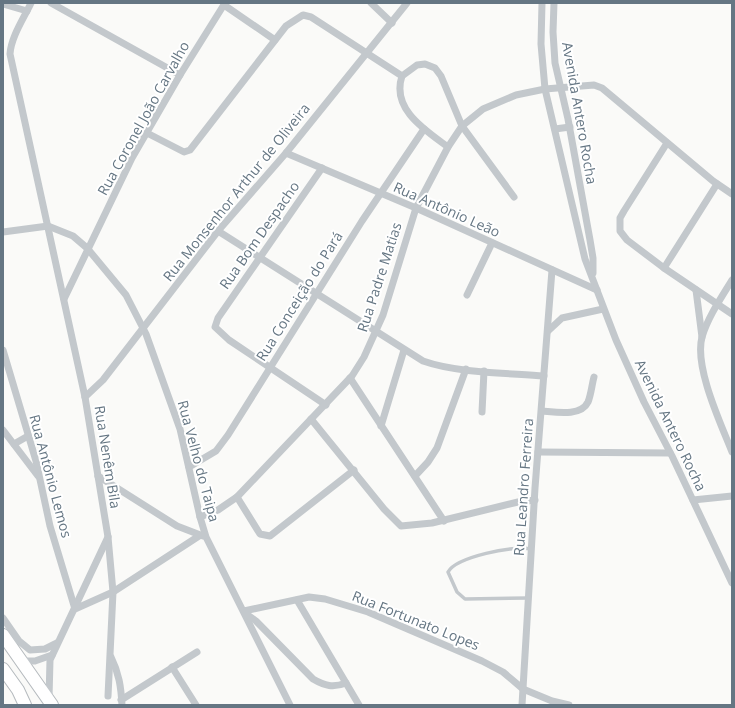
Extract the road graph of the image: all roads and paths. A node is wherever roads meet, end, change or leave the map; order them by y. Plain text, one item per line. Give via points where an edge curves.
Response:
1 (31, 3) edge
2 (51, 3) edge
3 (372, 3) edge
4 (407, 3) edge
5 (542, 3) edge
6 (554, 3) edge
7 (3, 4) edge
8 (225, 4) edge
9 (27, 11) junction
10 (392, 23) junction
11 (275, 40) junction
12 (541, 44) junction
13 (554, 44) junction
14 (368, 52) junction
15 (180, 75) junction
16 (402, 76) junction
17 (545, 89) junction
18 (560, 89) junction
19 (462, 126) junction
20 (570, 127) junction
21 (424, 129) junction
22 (555, 129) junction
23 (147, 133) junction
24 (667, 143) junction
25 (448, 147) junction
26 (286, 153) junction
27 (322, 168) junction
28 (717, 184) junction
29 (381, 193) junction
30 (732, 194) edge
31 (514, 197) dead end
32 (416, 208) junction
33 (48, 226) junction
34 (218, 231) junction
35 (3, 232) edge
36 (492, 243) junction
37 (87, 248) junction
38 (259, 257) junction
39 (664, 268) junction
40 (552, 270) junction
41 (593, 275) junction
42 (732, 280) edge
43 (597, 290) junction
44 (696, 290) junction
45 (316, 294) junction
46 (467, 295) dead end
47 (64, 299) junction
48 (717, 304) junction
49 (603, 309) junction
50 (732, 314) edge
51 (143, 328) junction
52 (548, 331) junction
53 (376, 332) junction
54 (702, 338) junction
55 (3, 350) edge
56 (404, 350) junction
57 (270, 367) junction
58 (466, 369) junction
59 (484, 371) junction
60 (544, 376) junction
61 (594, 377) dead end
62 (350, 378) junction
63 (85, 397) junction
64 (326, 405) junction
65 (542, 411) junction
66 (482, 412) dead end
67 (312, 419) junction
68 (381, 426) junction
69 (3, 430) edge
70 (28, 436) junction
71 (14, 444) junction
72 (538, 452) junction
73 (732, 452) edge
74 (670, 453) junction
75 (189, 467) junction
76 (354, 470) junction
77 (98, 476) junction
78 (415, 476) junction
79 (39, 478) junction
80 (732, 496) edge
81 (237, 497) junction
82 (535, 500) junction
83 (693, 500) junction
84 (200, 517) junction
85 (444, 521) junction
86 (203, 536) junction
87 (108, 537) junction
88 (532, 549) junction
89 (732, 583) edge
90 (114, 592) junction
91 (529, 598) junction
92 (297, 600) junction
93 (75, 609) junction
94 (244, 611) junction
95 (3, 618) edge
96 (3, 635) edge
97 (57, 644) junction
98 (197, 652) dead end
99 (52, 655) junction
100 (111, 656) junction
101 (21, 661) junction
102 (172, 667) junction
103 (3, 669) edge
104 (346, 683) junction
105 (524, 689) junction
106 (108, 696) dead end
107 (122, 702) edge
108 (50, 703) edge
109 (25, 705) edge
110 (196, 705) edge
111 (290, 705) edge
112 (359, 705) edge
113 (522, 705) edge
114 (569, 705) edge

1 - 9 street, Rua Nenêm Bila
2 - 15 street
3 - 10 street
4 - 10 street, Rua Monsenhor Arthur de Oliveira
5 - 12 street, Avenida Antero Rocha
6 - 13 street, Avenida Antero Rocha
7 - 9 street
8 - 11 street
8 - 15 street, Rua Coronel João Carvalho
9 - 33 street, Rua Nenêm Bila via 10,54
10 - 14 street, Rua Monsenhor Arthur de Oliveira
11 - 14 street via 296,18 303,15 311,16
11 - 23 street via 190,150 184,152
12 - 13 street
12 - 17 street, Avenida Antero Rocha
13 - 18 street, Avenida Antero Rocha
14 - 16 street
14 - 26 street, Rua Monsenhor Arthur de Oliveira
15 - 23 street, Rua Coronel João Carvalho
16 - 19 street via 417,65 425,64 434,68 441,76
16 - 21 street via 399,92 403,104
17 - 18 street, Rua Padre Matias
17 - 19 street, Rua Padre Matias via 516,95 483,109
17 - 22 street, Avenida Antero Rocha
18 - 20 street, Avenida Antero Rocha
18 - 24 street, Rua Padre Matias via 594,85 602,88
19 - 25 street, Rua Padre Matias
19 - 31 street
20 - 22 street
20 - 41 street, Avenida Antero Rocha via 593,258
21 - 25 street
21 - 29 street, Rua Conceição do Pará
22 - 41 street, Avenida Antero Rocha via 583,252
23 - 37 street, Rua Coronel João Carvalho
24 - 28 street, Rua Padre Matias
24 - 39 street via 620,218 620,231 627,240
25 - 32 street, Rua Padre Matias
26 - 27 street, Rua Antônio Leão
26 - 34 street, Rua Monsenhor Arthur de Oliveira
27 - 29 street, Rua Antônio Leão
27 - 38 street, Rua Bom Despacho
28 - 30 street, Rua Padre Matias
28 - 39 street
29 - 32 street, Rua Antônio Leão
29 - 45 street, Rua Conceição do Pará
32 - 36 street, Rua Antônio Leão
32 - 53 street, Rua Padre Matias
33 - 35 street
33 - 37 street, Rua Velho do Taipa via 73,236
33 - 47 street, Rua Nenêm Bila
34 - 38 street
34 - 51 street, Rua Monsenhor Arthur de Oliveira
36 - 40 street, Rua Antônio Leão
36 - 46 street
37 - 47 street, Rua Coronel João Carvalho
37 - 51 street, Rua Velho do Taipa via 126,295
38 - 45 street
38 - 57 street, Rua Bom Despacho via 218,318 215,327
39 - 44 street
40 - 43 street, Rua Antônio Leão
40 - 52 street, Rua Leandro Ferreira
41 - 43 street, Avenida Antero Rocha
42 - 48 street
43 - 49 street, Avenida Antero Rocha
44 - 48 street
44 - 54 street
45 - 53 street
45 - 57 street, Rua Conceição do Pará
47 - 63 street, Rua Nenêm Bila
48 - 50 street
48 - 54 street
49 - 52 street via 562,318
49 - 74 street, Avenida Antero Rocha via 644,402
51 - 63 street, Rua Monsenhor Arthur de Oliveira via 103,380
51 - 75 street, Rua Velho do Taipa via 180,429
52 - 60 street, Rua Leandro Ferreira
53 - 56 street
53 - 62 street, Rua Padre Matias
54 - 73 street via 701,354 710,396
55 - 70 street, Rua Antônio Lemos
56 - 58 street via 433,365
56 - 68 street
57 - 64 street
57 - 75 street, Rua Conceição do Pará via 216,451
58 - 59 street
58 - 78 street via 437,448
59 - 60 street
59 - 66 street
60 - 65 street, Rua Leandro Ferreira
61 - 65 street via 584,407 567,412
62 - 64 street, Rua Padre Matias
62 - 68 street
63 - 77 street, Rua Nenêm Bila
64 - 67 street, Rua Padre Matias
65 - 72 street, Rua Leandro Ferreira
67 - 76 street
67 - 81 street, Rua Padre Matias
68 - 78 street
69 - 71 street
70 - 71 street
70 - 79 street, Rua Antônio Lemos
71 - 79 street
72 - 74 street
72 - 82 street, Rua Leandro Ferreira
74 - 83 street, Avenida Antero Rocha
75 - 84 street, Rua Velho do Taipa
76 - 81 street via 270,536 260,534
76 - 85 street via 384,509 401,526
77 - 86 street via 177,526
77 - 87 street, Rua Nenêm Bila
78 - 85 street
79 - 93 street, Rua Antônio Lemos via 50,526
80 - 83 street
81 - 84 street, Rua Padre Matias via 218,510
82 - 85 street
82 - 88 street, Rua Leandro Ferreira
83 - 89 street, Avenida Antero Rocha
84 - 86 street, Rua Velho do Taipa
86 - 90 street
86 - 94 street, Rua Velho do Taipa
87 - 90 street, Rua Nenêm Bila
87 - 93 street
88 - 91 street, Rua Leandro Ferreira
88 - 91 lane via 514,547 473,558 450,568 448,572 457,592 465,599
90 - 93 street
90 - 100 street, Rua Nenêm Bila
91 - 105 street, Rua Leandro Ferreira
92 - 94 street, Rua Fortunato Lopes via 254,611
92 - 104 street
92 - 105 street, Rua Fortunato Lopes via 309,597 325,599 368,612 482,660 503,672
93 - 97 street
94 - 104 street via 313,679 323,686
94 - 111 street, Rua Velho do Taipa
95 - 97 street via 19,641 30,650 45,649
96 - 101 main road
97 - 99 street
98 - 102 street
99 - 101 street via 35,661
99 - 108 street
100 - 106 street, Rua Nenêm Bila
100 - 107 street via 117,668
101 - 108 main road
102 - 107 street
102 - 110 street
103 - 109 main road
104 - 112 street
105 - 113 street, Rua Leandro Ferreira
105 - 114 street, Rua Fortunato Lopes

